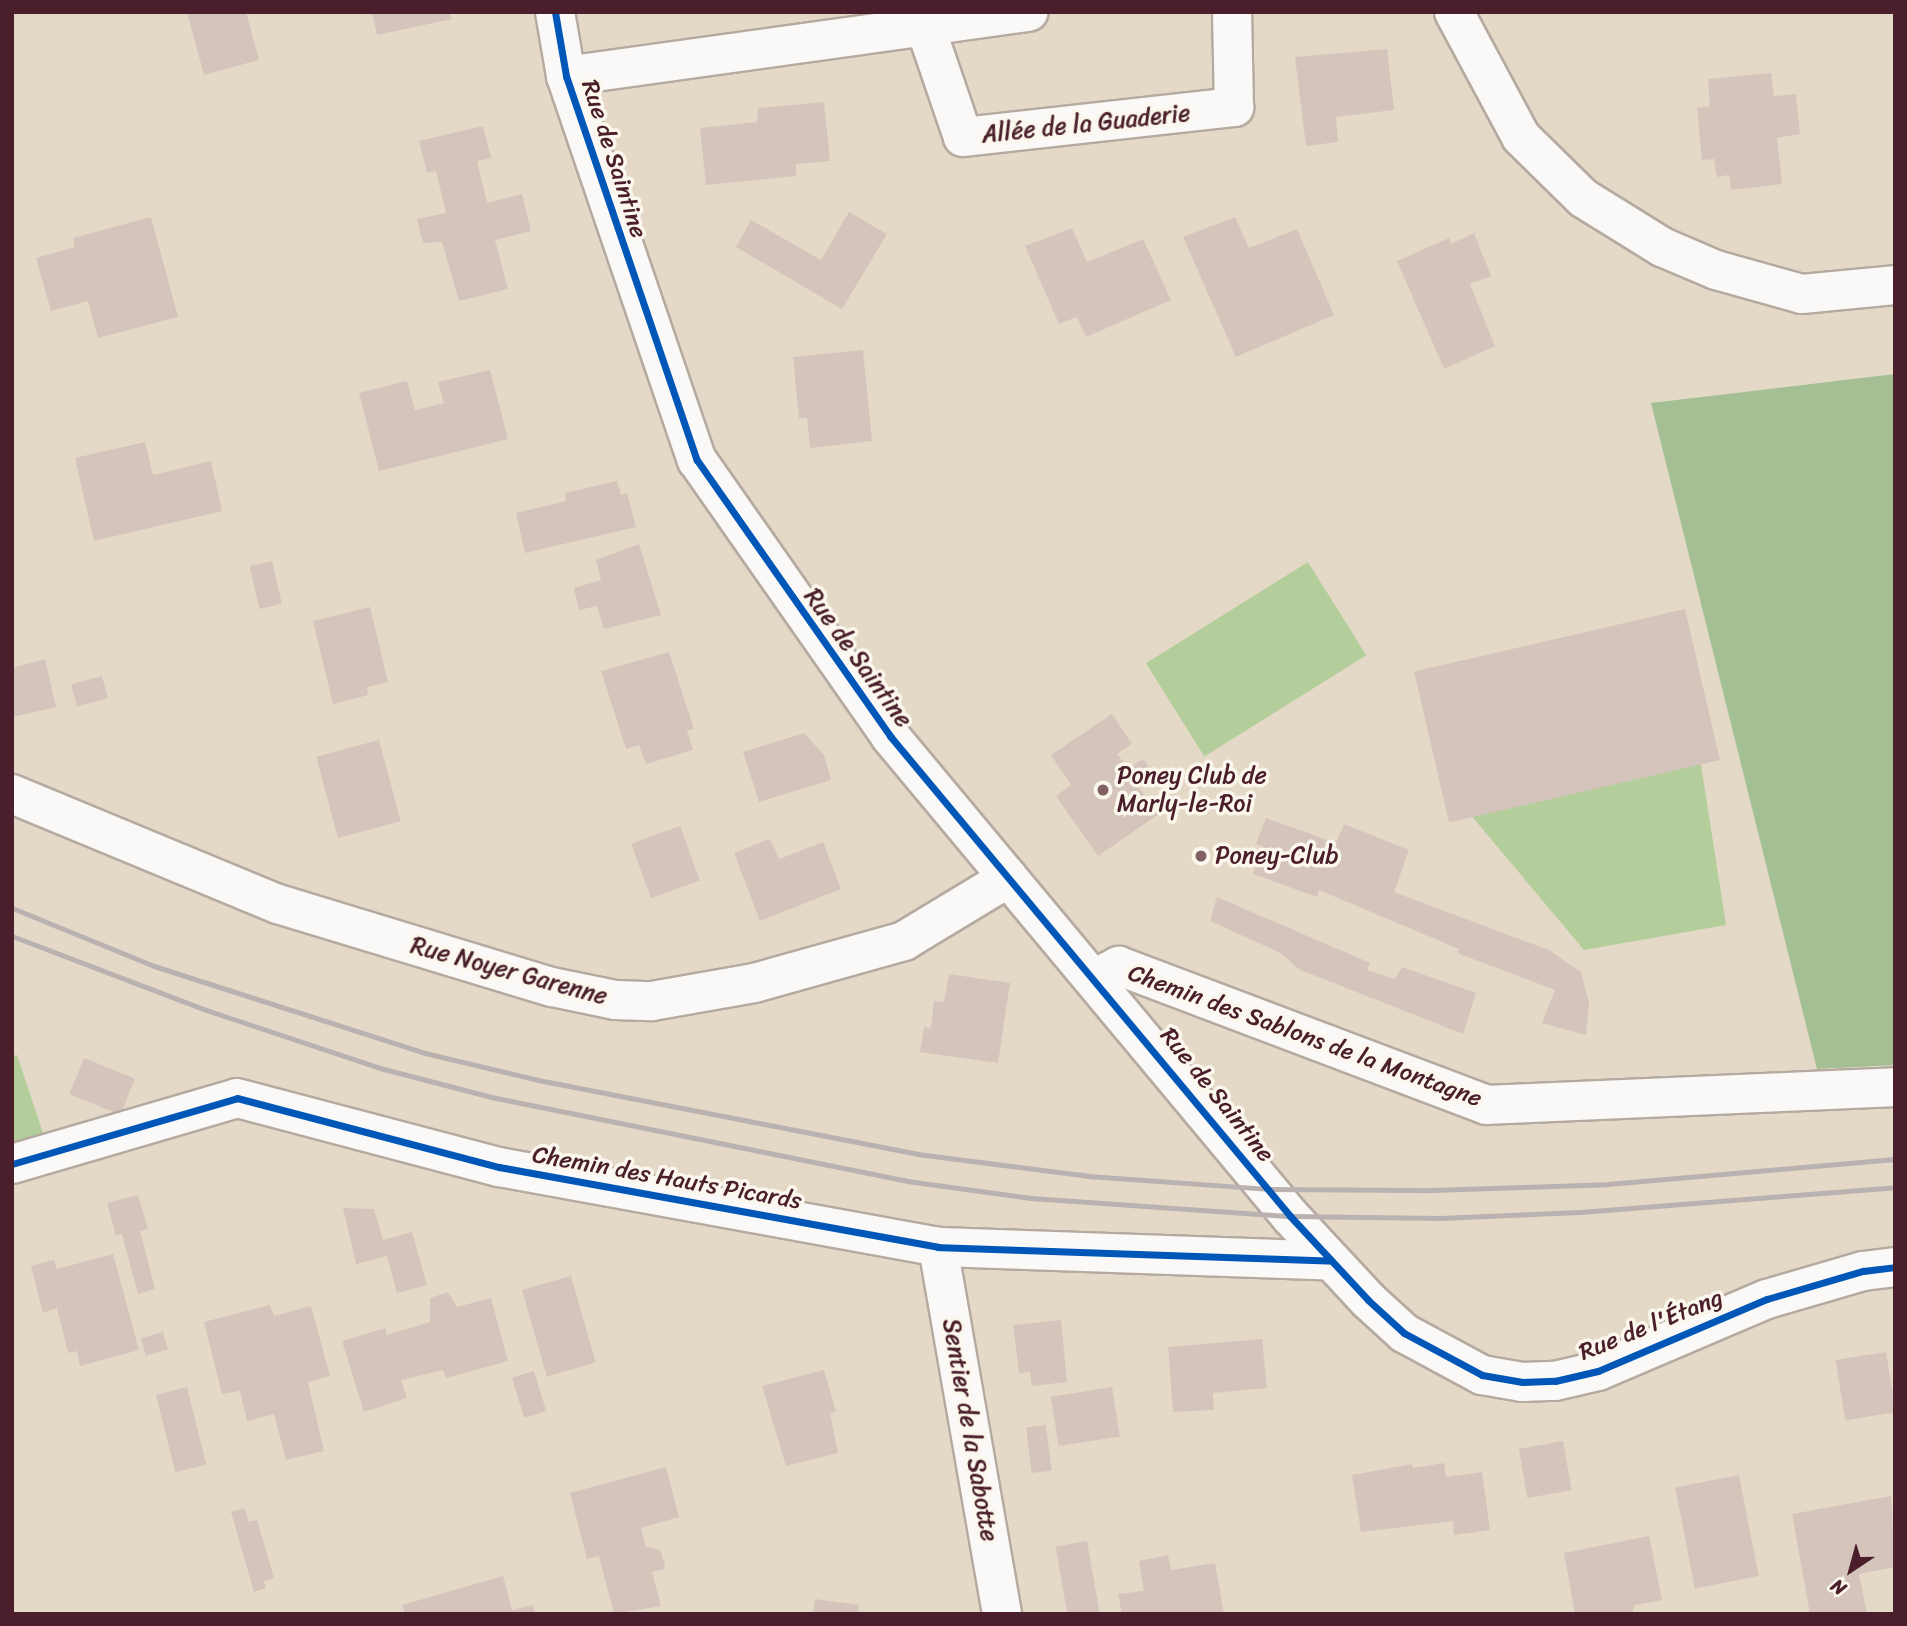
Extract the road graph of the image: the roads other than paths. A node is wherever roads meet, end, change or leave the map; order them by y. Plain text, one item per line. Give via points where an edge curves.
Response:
1 (555, 12) edge
2 (1029, 12) edge
3 (1232, 12) edge
4 (1454, 12) edge
5 (924, 23) junction
6 (566, 76) junction
7 (1895, 285) edge
8 (12, 794) edge
9 (1008, 877) junction
10 (1096, 978) junction
11 (1895, 1087) edge
12 (12, 1164) edge
13 (938, 1247) junction
14 (1331, 1261) junction
15 (1895, 1267) edge
16 (1002, 1614) edge

1 - 6 street, Rue de Saintine
2 - 5 street
3 - 5 street, Allée de la Guaderie via 1234,107 963,137
4 - 7 street via 1521,136 1583,198 1662,247 1716,270 1802,294
5 - 6 street
6 - 9 street, Rue de Saintine via 697,460 890,736
8 - 9 street, Rue Noyer Garenne via 278,904 552,987 615,1000 652,1001 754,982 904,941
9 - 10 street, Rue de Saintine
10 - 11 street, Chemin des Sablons de la Montagne via 1119,966 1487,1105
10 - 14 street, Rue de Saintine
12 - 13 street, Chemin des Hauts Picards via 237,1098 499,1167
13 - 14 street, Chemin des Hauts Picards
13 - 16 street, Sentier de la Sabotte
14 - 15 street, Rue de l'Étang via 1404,1333 1440,1356 1482,1375 1522,1382 1555,1381 1598,1371 1767,1299 1863,1271

